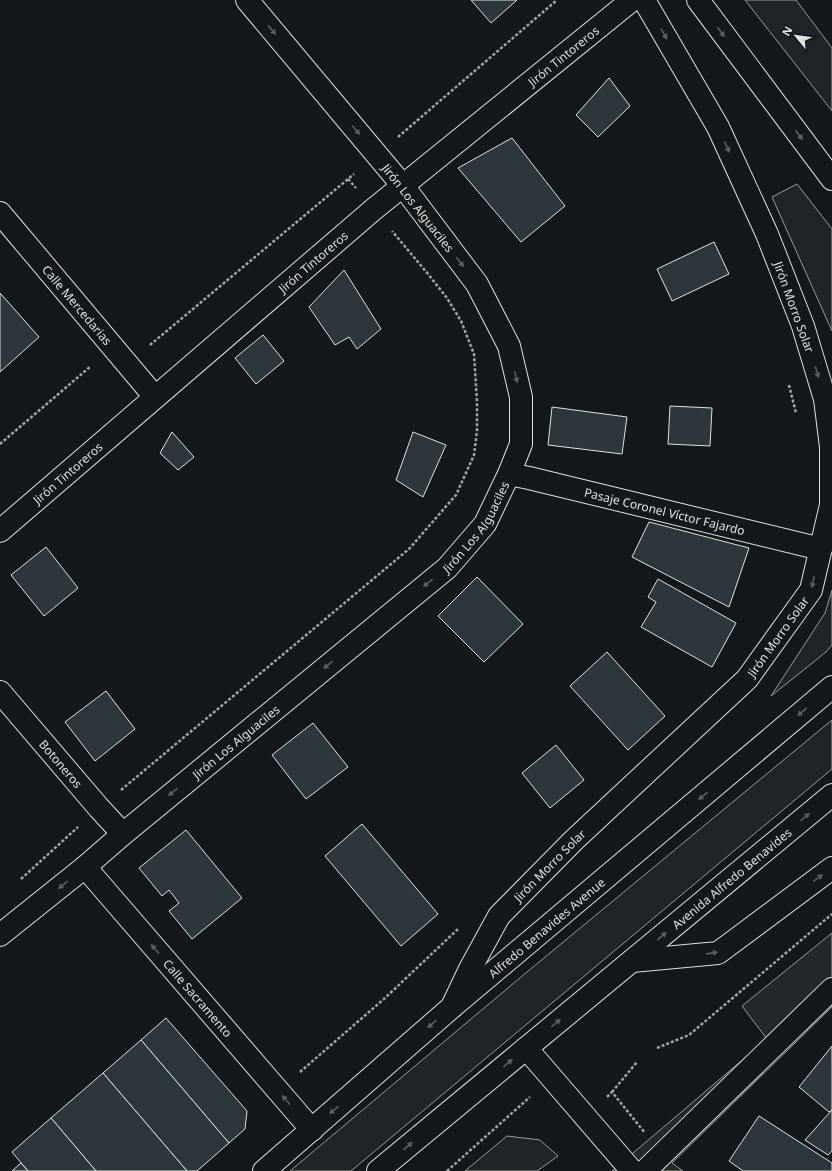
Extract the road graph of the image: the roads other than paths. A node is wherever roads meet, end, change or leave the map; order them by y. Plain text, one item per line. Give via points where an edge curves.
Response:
1 (247, 0) edge
2 (632, 0) edge
3 (644, 0) edge
4 (698, 0) edge
5 (832, 179) edge
6 (403, 186) junction
7 (0, 213) edge
8 (155, 397) junction
9 (509, 474) junction
10 (0, 531) edge
11 (821, 549) junction
12 (832, 687) edge
13 (0, 692) edge
14 (832, 795) edge
15 (123, 834) junction
16 (85, 867) junction
17 (832, 868) edge
18 (0, 935) edge
19 (632, 961) junction
20 (832, 988) edge
21 (452, 1007) junction
22 (526, 1048) junction
23 (312, 1130) junction
24 (264, 1171) edge
25 (378, 1171) edge
26 (632, 1171) edge
27 (644, 1171) edge

1 -> 6 main road, Jirón Los Alguaciles
2 - 6 main road, Jirón Tintoreros
3 -> 11 main road, Jirón Morro Solar via 718,127 767,234 803,326 825,399 831,447 831,505
4 -> 5 main road
6 - 8 main road, Jirón Tintoreros
6 -> 9 main road, Jirón Los Alguaciles via 477,284 509,346 521,397 521,444
7 - 8 main road, Calle Mercedarias
8 - 10 main road, Jirón Tintoreros
9 - 11 main road, Pasaje Coronel Víctor Fajardo
9 -> 15 main road, Jirón Los Alguaciles via 485,524 447,568
11 -> 21 main road, Jirón Morro Solar via 811,590 747,679 574,840 499,916
12 -> 21 main road, Alfredo Benavides Avenue
13 - 15 main road, Botoneros
19 -> 14 main road, Avenida Alfredo Benavides
15 - 16 main road, Jirón Los Alguaciles
16 -> 18 main road, Jirón Los Alguaciles
23 -> 16 main road, Calle Sacramento
19 -> 17 main road via 718,953
22 -> 19 main road
20 - 27 main road
21 -> 23 main road, Alfredo Benavides Avenue
25 -> 22 main road
22 - 26 main road
23 - 24 main road, Alfredo Benavides Avenue

